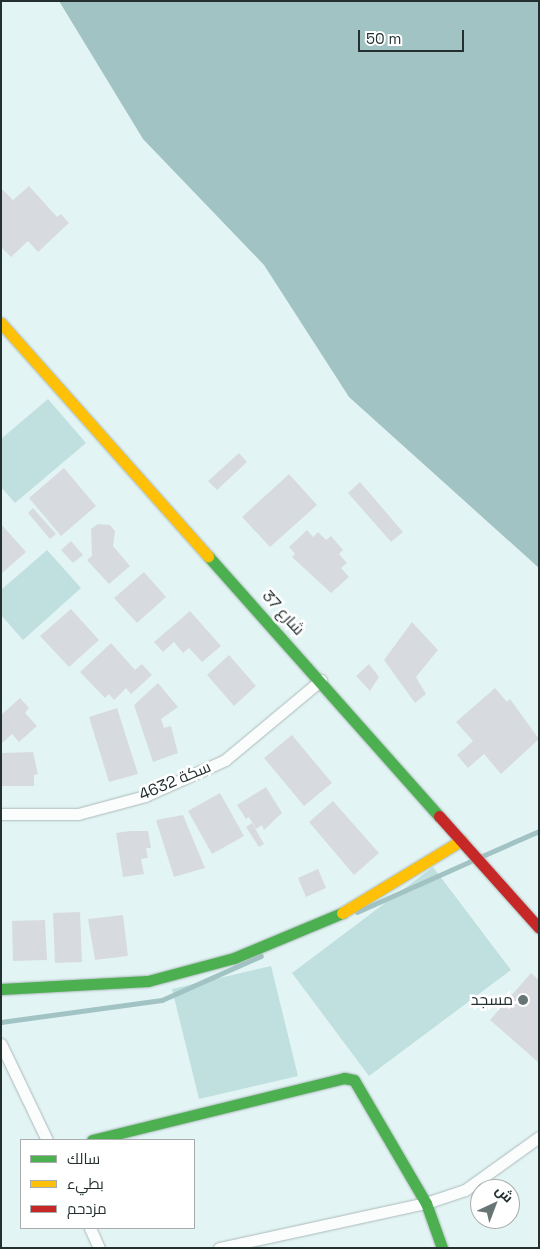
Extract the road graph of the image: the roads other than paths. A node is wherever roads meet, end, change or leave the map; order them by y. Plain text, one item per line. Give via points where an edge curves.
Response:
1 (1, 323) edge
2 (321, 680) junction
3 (1, 814) edge
4 (462, 840) junction
5 (539, 928) edge
6 (1, 989) edge
7 (1, 1044) edge
8 (539, 1137) edge
9 (46, 1139) edge
10 (96, 1139) edge
11 (426, 1203) junction
12 (90, 1229) edge
13 (250, 1244) edge
14 (99, 1248) edge
15 (219, 1248) edge
16 (442, 1248) edge

1 - 2 street, شارع 37
2 - 3 street, سكة 4632 via 225,760 145,796 78,814
2 - 4 street, شارع 37
4 - 5 street, شارع 37
4 - 6 street via 334,918 234,958 148,981
7 - 9 street
8 - 11 street via 465,1190
10 - 11 street via 344,1078 354,1080
11 - 13 street
11 - 16 street
12 - 14 street
13 - 15 street

